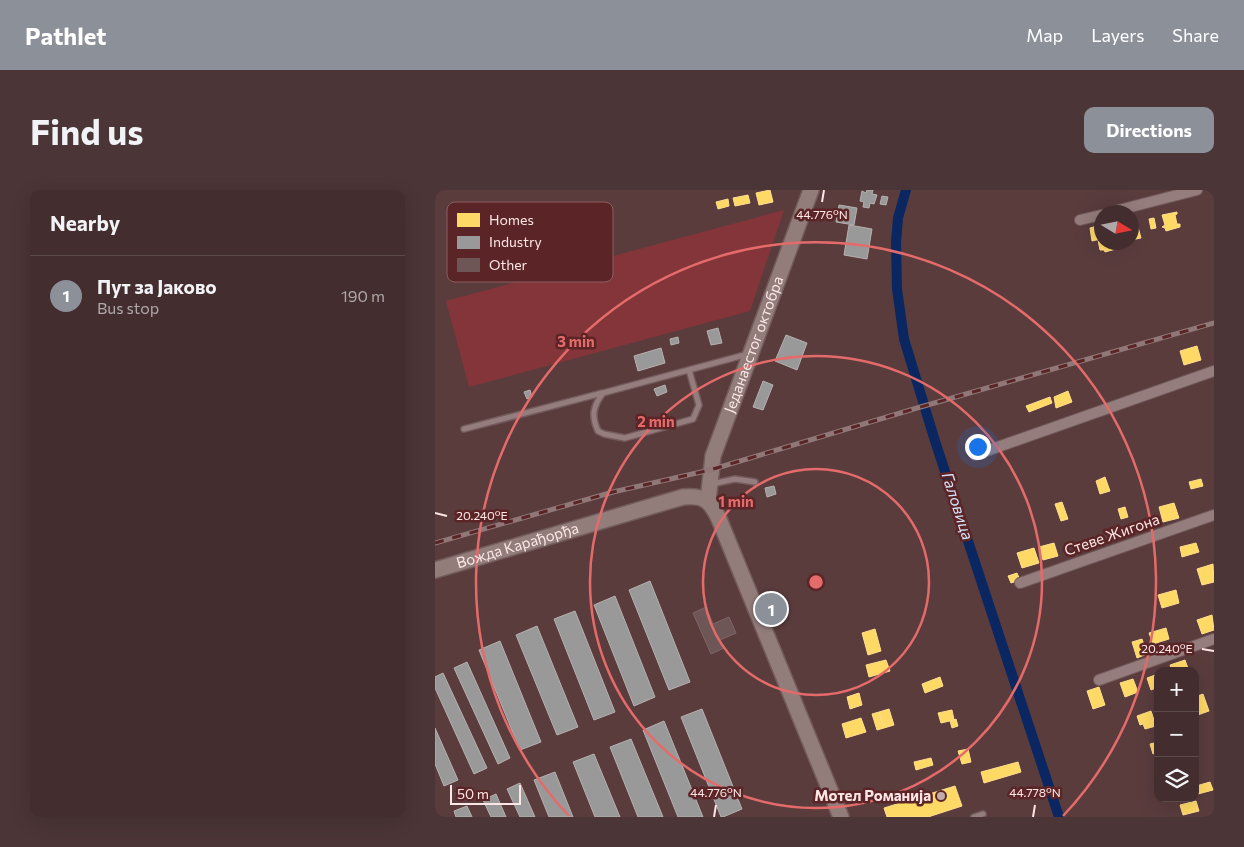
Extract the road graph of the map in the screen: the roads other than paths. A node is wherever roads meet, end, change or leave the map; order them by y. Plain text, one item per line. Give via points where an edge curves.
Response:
1 (811, 190) edge
2 (1197, 190) edge
3 (1138, 205) edge
4 (1094, 217) edge
5 (1080, 220) dead end
6 (751, 354) junction
7 (689, 370) junction
8 (1214, 371) edge
9 (603, 393) junction
10 (464, 430) dead end
11 (975, 456) dead end
12 (755, 482) dead end
13 (709, 485) junction
14 (708, 501) junction
15 (1214, 515) edge
16 (435, 570) edge
17 (1020, 583) dead end
18 (1214, 639) edge
19 (1099, 680) dead end
20 (983, 814) dead end
21 (841, 817) edge
22 (974, 817) edge

1 - 6 main road, Једанаестог октобра
2 - 3 street
4 - 5 street
6 - 7 lane
6 - 13 main road, Једанаестог октобра via 713,456
7 - 9 lane
7 - 9 lane via 699,405 693,419 625,438 598,431 593,420 596,402
8 - 11 street
9 - 10 lane
12 - 13 lane via 735,479
13 - 14 main road, Једанаестог октобра
14 - 16 main road, Вожда Карађорђа via 695,496 683,498
14 - 21 main road via 719,519
15 - 17 street, Стеве Жигона
18 - 19 street
20 - 22 lane

